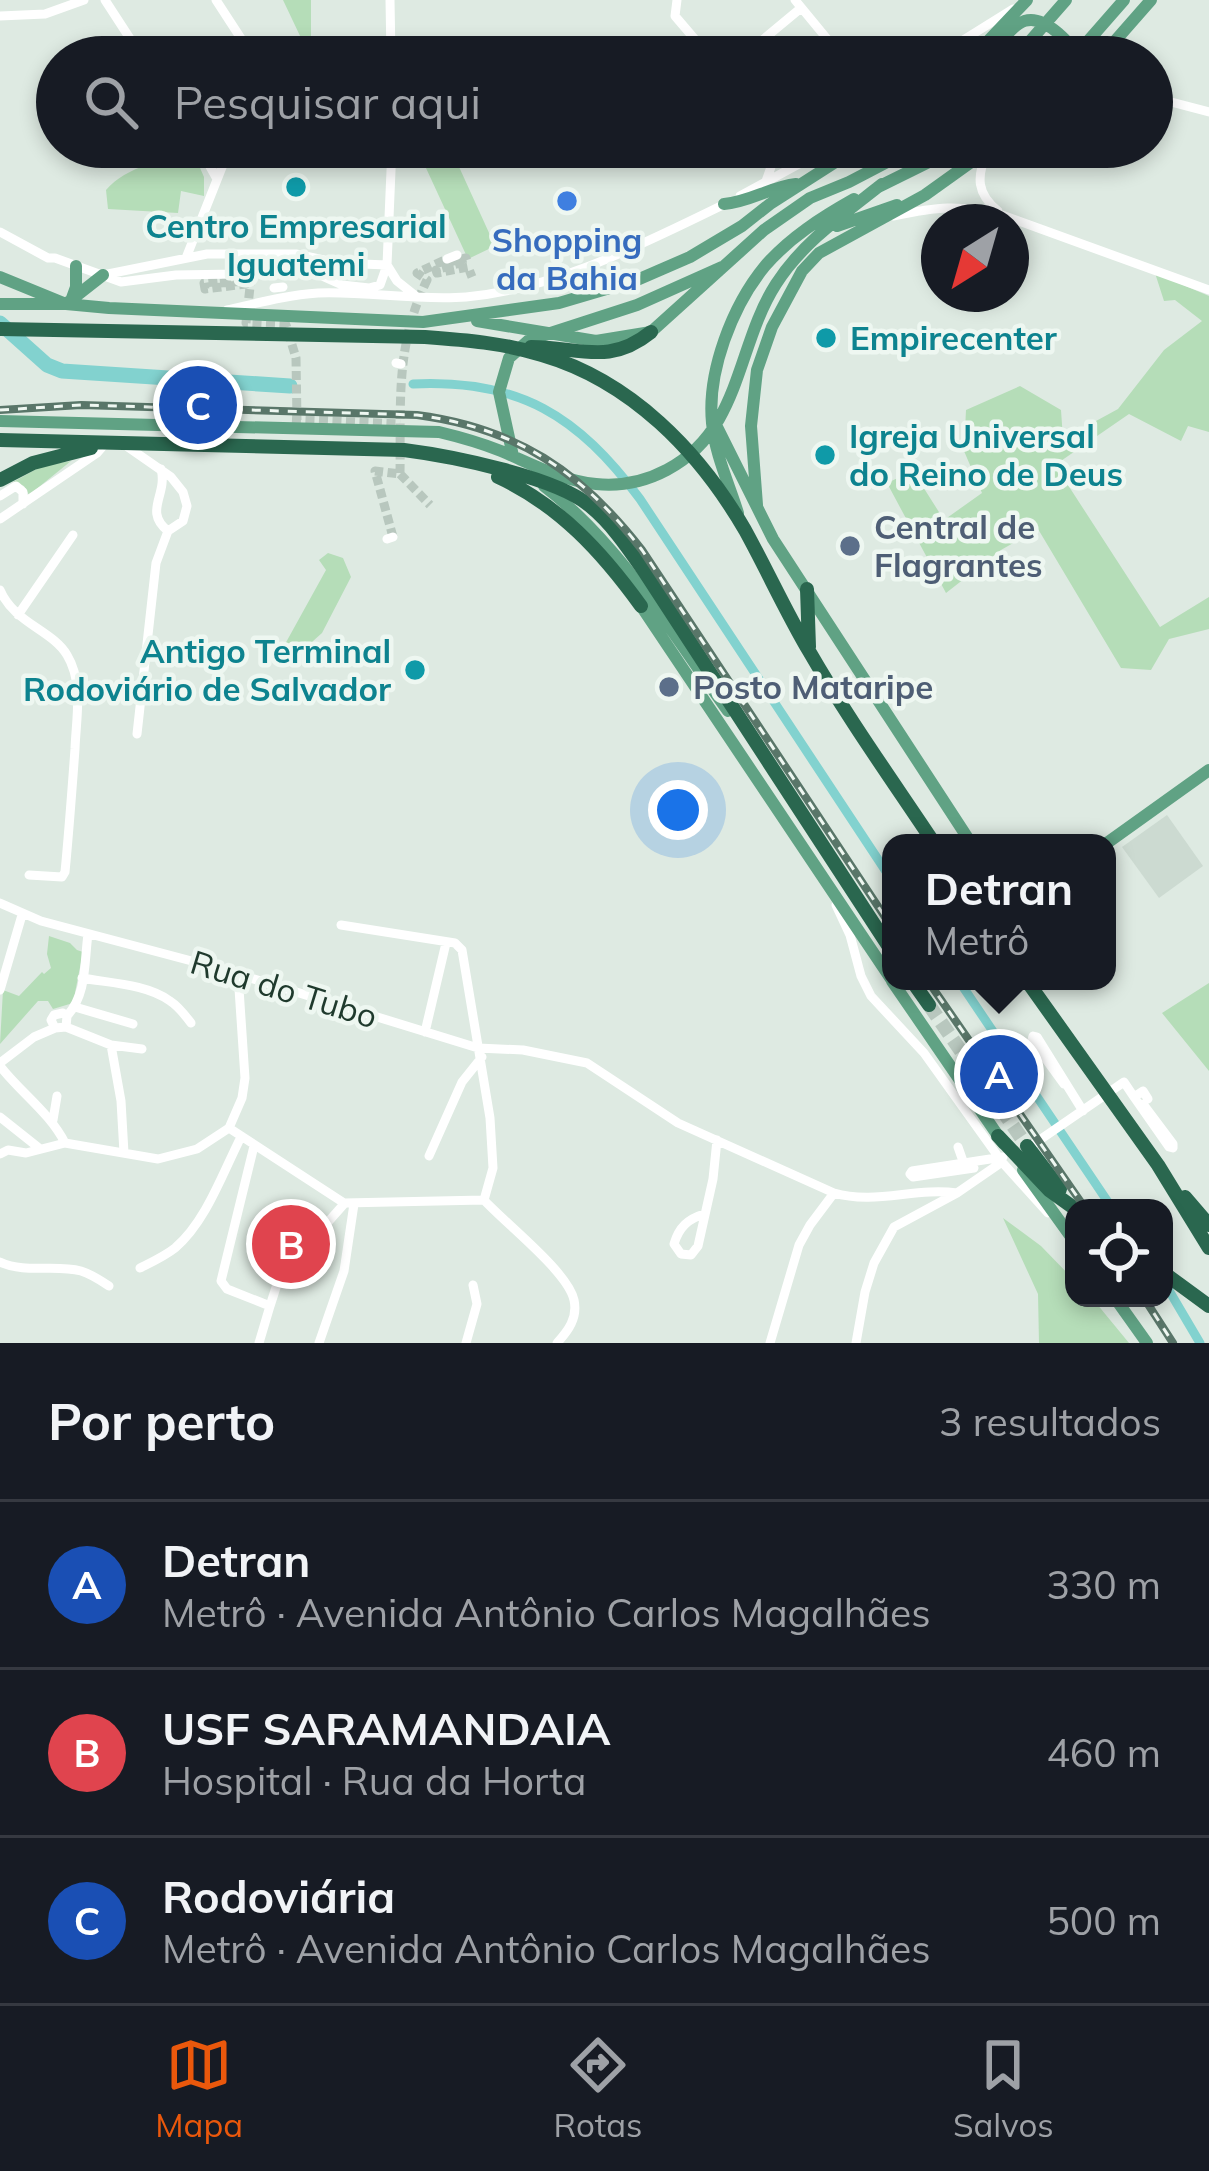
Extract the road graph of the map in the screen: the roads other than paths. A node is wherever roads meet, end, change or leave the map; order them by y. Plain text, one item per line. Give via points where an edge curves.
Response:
1 (84, 0) edge
2 (106, 0) edge
3 (216, 0) edge
4 (390, 0) edge
5 (677, 0) edge
6 (1026, 0) edge
7 (1066, 0) edge
8 (1124, 0) edge
9 (1151, 0) edge
10 (798, 4) edge
11 (0, 16) edge
12 (129, 36) edge
13 (239, 36) edge
14 (391, 36) edge
15 (692, 36) edge
16 (764, 36) edge
17 (825, 36) edge
18 (968, 36) edge
19 (993, 36) edge
20 (1007, 36) edge
21 (1034, 36) edge
22 (1062, 36) edge
23 (1093, 36) edge
24 (1119, 36) edge
25 (1173, 103) edge
26 (1209, 112) edge
27 (211, 168) edge
28 (222, 168) edge
29 (391, 168) edge
30 (771, 168) edge
31 (793, 168) edge
32 (826, 168) edge
33 (876, 168) edge
34 (918, 168) edge
35 (963, 168) edge
36 (981, 168) edge
37 (218, 179) junction
38 (803, 183) junction
39 (765, 184) junction
40 (882, 184) junction
41 (925, 195) junction
42 (724, 204) junction
43 (990, 204) edge
44 (921, 211) edge
45 (887, 217) junction
46 (1029, 224) edge
47 (200, 225) junction
48 (0, 232) edge
49 (820, 234) junction
50 (702, 249) junction
51 (207, 254) junction
52 (186, 258) junction
53 (387, 265) junction
54 (76, 266) junction
55 (722, 267) junction
56 (103, 274) junction
57 (194, 276) junction
58 (0, 277) edge
59 (1209, 290) edge
60 (656, 295) junction
61 (417, 297) junction
62 (69, 301) junction
63 (0, 304) edge
64 (210, 314) junction
65 (460, 318) junction
66 (0, 329) edge
67 (651, 332) junction
68 (511, 347) junction
69 (712, 420) junction
70 (0, 422) edge
71 (0, 440) edge
72 (121, 443) junction
73 (104, 446) junction
74 (454, 459) junction
75 (161, 469) junction
76 (0, 480) edge
77 (0, 496) edge
78 (22, 504) junction
79 (758, 513) junction
80 (0, 519) edge
81 (742, 526) junction
82 (168, 532) junction
83 (73, 536) dead end
84 (807, 589) junction
85 (0, 590) edge
86 (641, 607) joint
87 (18, 614) junction
88 (810, 652) junction
89 (137, 734) dead end
90 (760, 759) junction
91 (1209, 770) edge
92 (779, 776) junction
93 (758, 781) junction
94 (918, 820) junction
95 (928, 834) edge
96 (934, 834) edge
97 (965, 834) edge
98 (1116, 837) edge
99 (29, 875) dead end
100 (825, 884) junction
101 (0, 903) edge
102 (22, 915) junction
103 (341, 925) dead end
104 (88, 934) junction
105 (882, 936) edge
106 (446, 943) junction
107 (882, 966) edge
108 (238, 974) junction
109 (82, 978) junction
110 (0, 990) edge
111 (899, 990) edge
112 (919, 990) edge
113 (1040, 990) edge
114 (929, 1005) tunnel mouth
115 (75, 1007) junction
116 (60, 1023) junction
117 (191, 1023) dead end
118 (133, 1024) dead end
119 (425, 1032) junction
120 (111, 1046) junction
121 (478, 1048) junction
122 (142, 1049) dead end
123 (490, 1050) junction
124 (479, 1060) junction
125 (0, 1065) edge
126 (1064, 1084) dead end
127 (57, 1096) dead end
128 (1148, 1105) junction
129 (1083, 1111) junction
130 (0, 1117) edge
131 (53, 1120) junction
132 (229, 1128) junction
133 (998, 1136) junction
134 (241, 1137) junction
135 (717, 1140) junction
136 (1034, 1142) junction
137 (65, 1144) junction
138 (254, 1146) junction
139 (958, 1147) dead end
140 (39, 1148) junction
141 (124, 1153) junction
142 (0, 1154) edge
143 (429, 1156) dead end
144 (1002, 1162) junction
145 (969, 1166) junction
146 (1158, 1166) junction
147 (834, 1193) junction
148 (957, 1193) junction
149 (1070, 1199) edge
150 (484, 1200) junction
151 (1065, 1201) edge
152 (349, 1204) junction
153 (704, 1214) junction
154 (1209, 1225) edge
155 (1065, 1229) edge
156 (1065, 1231) edge
157 (1209, 1248) edge
158 (0, 1262) edge
159 (140, 1268) dead end
160 (1173, 1280) edge
161 (473, 1285) dead end
162 (109, 1286) dead end
163 (270, 1306) junction
164 (1209, 1306) edge
165 (1121, 1307) edge
166 (259, 1343) edge
167 (319, 1343) edge
168 (466, 1343) edge
169 (556, 1343) edge
170 (770, 1343) edge
171 (856, 1343) edge
172 (1147, 1343) edge

1 - 11 street via 45,14
2 - 12 street
3 - 13 street
4 - 14 street
5 - 15 street via 675,16
6 - 18 street
6 - 19 main road
7 - 21 main road
8 - 23 main road
9 - 24 main road
10 - 16 street
10 - 17 street
20 - 22 main road via 1035,18
25 - 26 street
27 - 37 street
28 - 37 street
29 - 53 street
30 - 39 street
31 - 39 street
32 - 38 main road
33 - 55 main road via 810,198
34 - 40 main road
35 - 41 main road
36 - 43 street via 979,186
37 - 47 street
38 - 42 main road
38 - 50 main road
39 - 42 street
40 - 49 main road
40 - 69 main road via 819,219 764,267 722,350
41 - 45 main road
41 - 49 main road
42 - 61 street via 551,279
44 - 45 street
45 - 79 main road via 809,262 772,327 753,401
46 - 59 street
47 - 51 street
47 - 52 street
48 - 54 street
49 - 70 main road via 765,302 718,421 691,453 652,477 578,482 466,438 410,429
50 - 60 main road
50 - 65 main road via 585,297
51 - 52 street
51 - 53 street
52 - 56 street
52 - 57 street
53 - 57 street via 384,280 369,288 295,264
53 - 61 street
54 - 56 street
54 - 62 main road
55 - 60 main road
55 - 67 main road
56 - 57 street via 128,282
56 - 62 main road
58 - 62 main road
60 - 90 main road via 529,340 509,358 499,392 504,424 520,467 623,563
61 - 64 street via 318,293
62 - 63 main road
62 - 64 main road
64 - 65 main road
65 - 67 main road via 596,341
66 - 68 highway via 425,337
67 - 68 highway via 610,353
68 - 81 highway via 592,373 640,405 694,458
69 - 79 main road
69 - 81 main road
71 - 72 highway
72 - 73 highway
72 - 74 highway via 376,448
72 - 75 street
73 - 76 highway
73 - 78 street
74 - 86 highway via 558,513
74 - 92 highway via 548,483 590,506 635,557
75 - 82 street via 156,514
75 - 82 street via 187,506
77 - 78 street via 16,486
78 - 80 street
79 - 84 main road
81 - 88 highway
82 - 89 street via 156,562
83 - 87 street
84 - 88 highway
84 - 97 main road
85 - 87 street
86 - 93 main road
87 - 99 street via 67,653 78,713 65,872
88 - 94 highway
90 - 92 main road
90 - 93 main road
91 - 98 main road
92 - 105 highway
93 - 100 main road
94 - 95 highway
94 - 96 highway
100 - 107 main road
100 - 144 street via 871,996 924,1053
101 - 102 street, Rua do Tubo
102 - 104 street, Rua do Tubo
102 - 110 street
103 - 106 street
104 - 108 street, Rua do Tubo
104 - 109 street
106 - 119 street
106 - 121 street via 462,950
108 - 119 street, Rua do Tubo
108 - 132 street via 245,1078
109 - 115 street
109 - 117 street via 160,996
111 - 133 main road
112 - 114 highway
113 - 146 highway
115 - 116 street
115 - 118 street
116 - 120 street
116 - 125 street
119 - 121 street, Rua do Tubo
120 - 122 street
120 - 141 street
121 - 123 street, Rua do Tubo
121 - 124 street
123 - 124 street
123 - 135 street, Rua do Tubo via 587,1063
124 - 143 street
124 - 150 street via 493,1155
125 - 131 street
126 - 129 street via 1034,1036
127 - 131 street
128 - 128 street via 1173,1144 1173,1148
128 - 129 street via 1124,1082
129 - 136 street
130 - 140 street
131 - 137 street
132 - 134 street
132 - 141 street via 169,1158
133 - 151 highway
133 - 155 main road
134 - 138 street
134 - 159 street via 184,1239
135 - 147 street, Rua do Tubo
135 - 153 street
136 - 145 street via 1020,1154
136 - 149 highway
137 - 140 street
137 - 141 street
138 - 152 street
138 - 163 street via 221,1281
139 - 145 street
140 - 142 street
144 - 148 street
144 - 156 street
145 - 145 street via 912,1171 910,1174 913,1177
146 - 154 highway
146 - 157 highway
147 - 148 street
147 - 170 street via 799,1245
148 - 171 street via 886,1237
150 - 152 street
150 - 169 street via 568,1286 572,1324
152 - 163 street via 328,1222 318,1259 280,1275
152 - 167 street via 344,1270
153 - 153 street via 682,1227 674,1244 681,1254 696,1251
158 - 162 street via 81,1271
160 - 164 highway
161 - 168 street via 477,1304
163 - 166 street
165 - 172 main road

